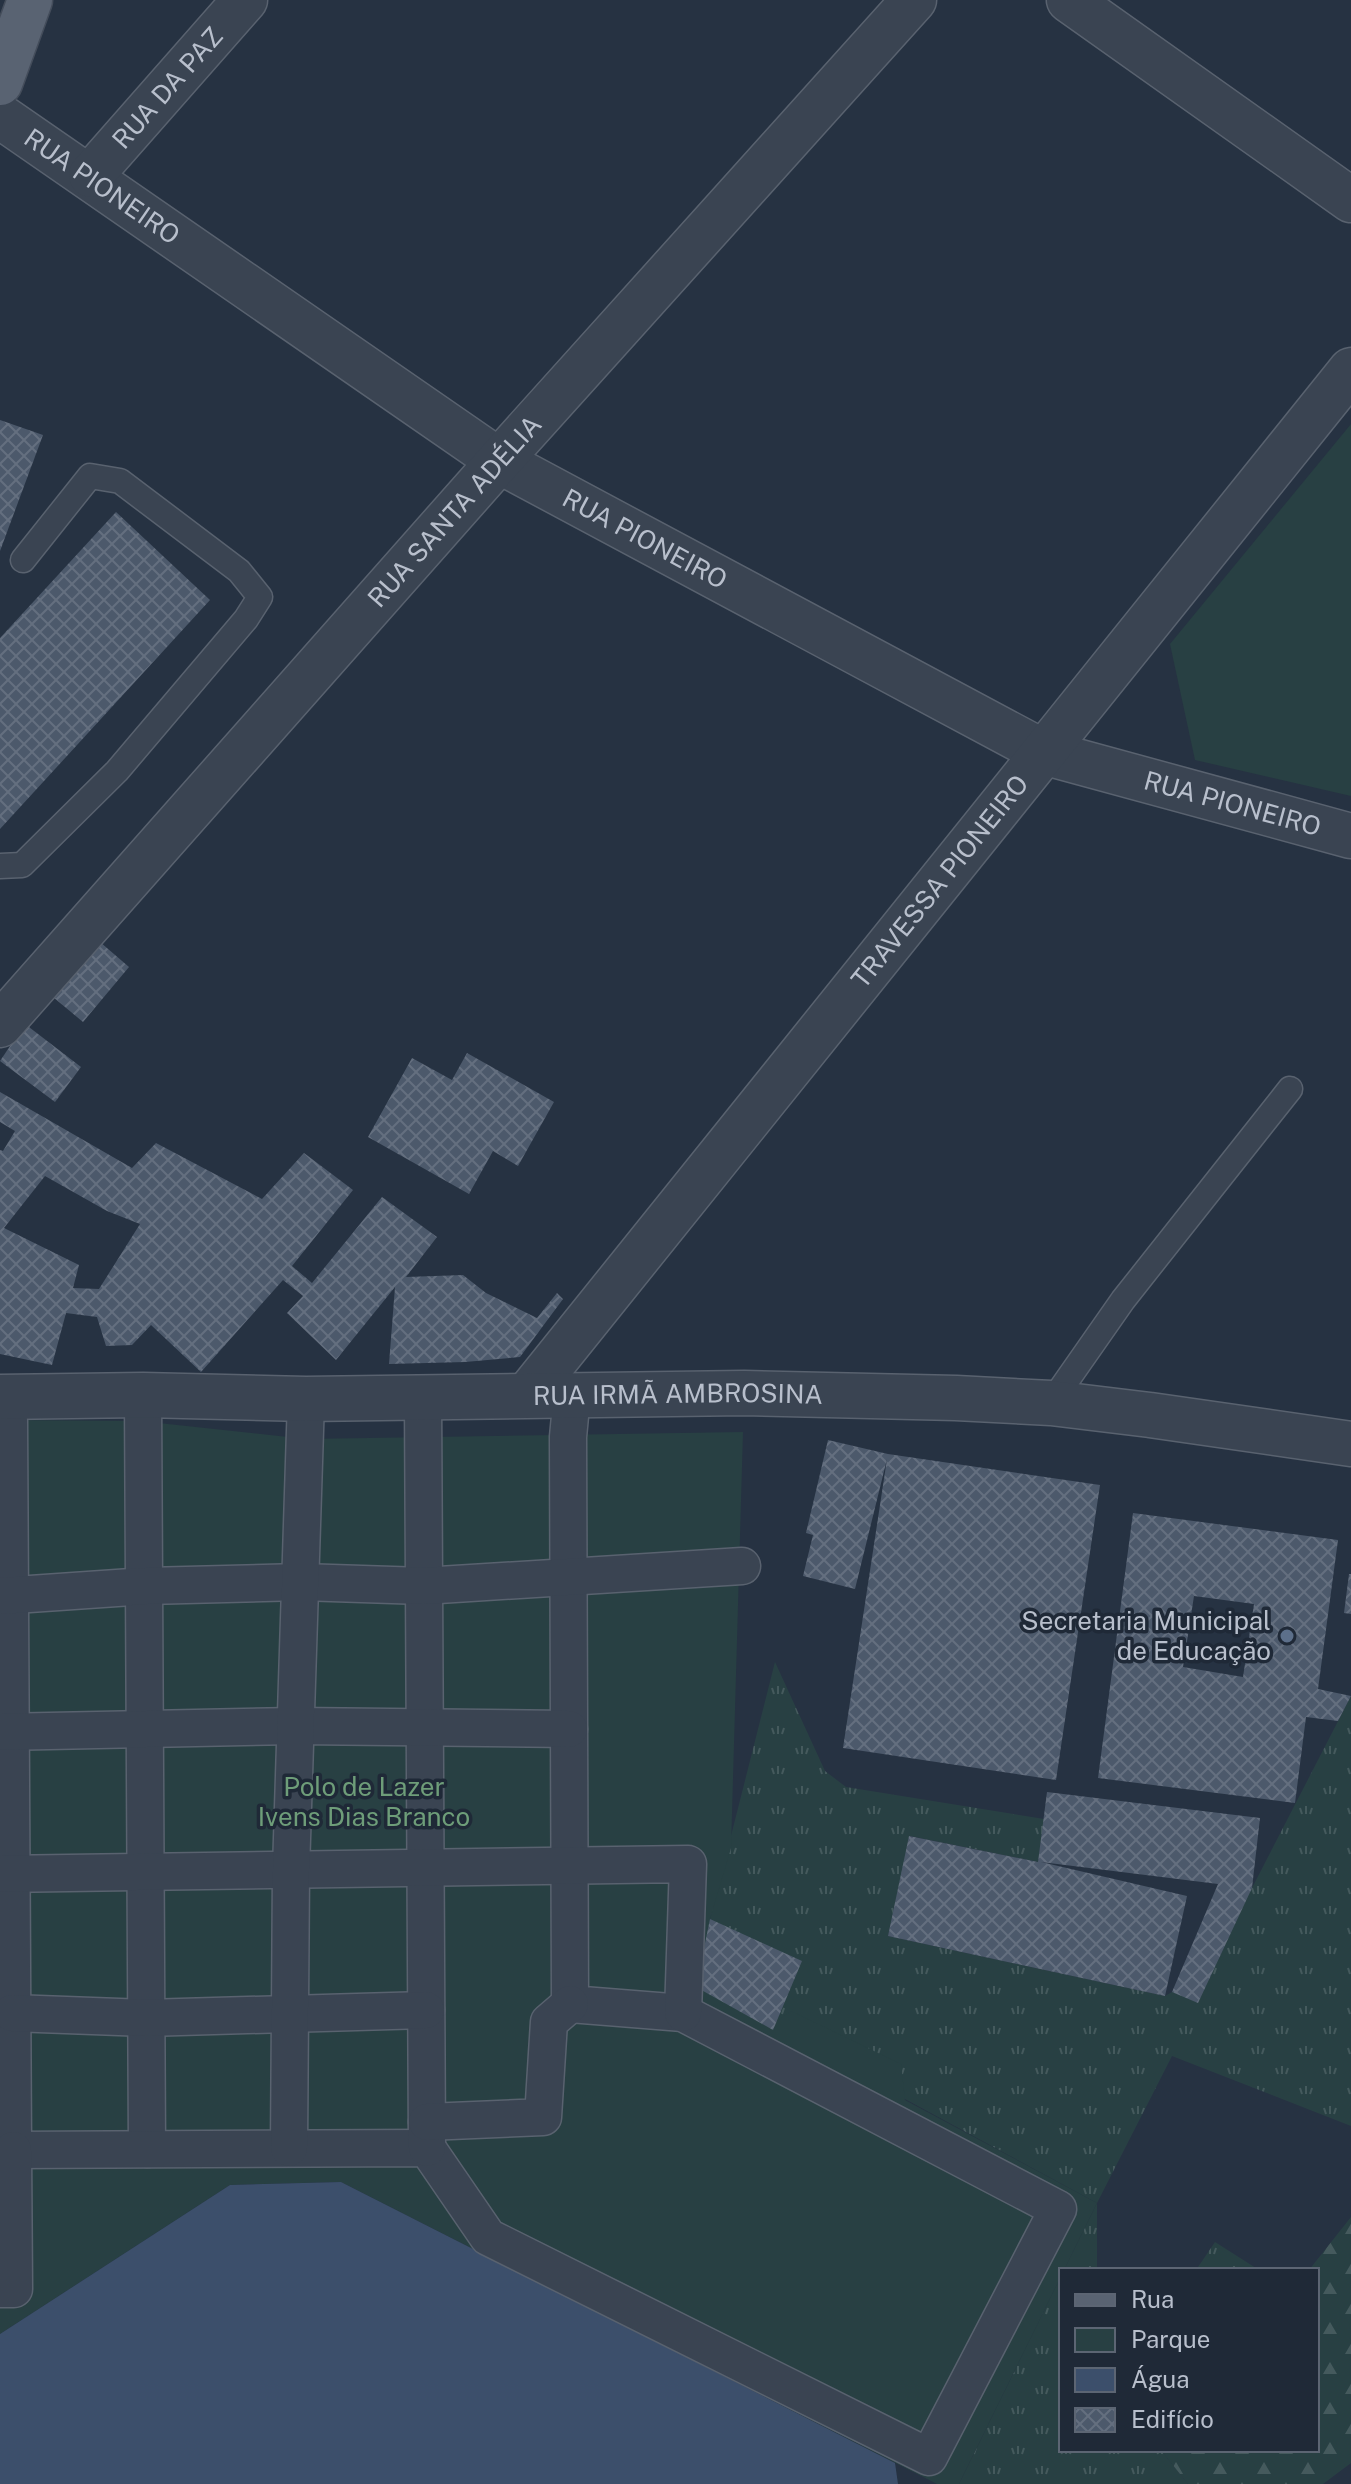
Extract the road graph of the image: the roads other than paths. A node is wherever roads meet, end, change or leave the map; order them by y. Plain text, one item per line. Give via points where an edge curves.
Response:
1 (30, 0) edge
2 (245, 0) edge
3 (914, 0) edge
4 (1069, 0) edge
5 (0, 83) edge
6 (0, 116) edge
7 (91, 175) junction
8 (1351, 200) edge
9 (1351, 370) edge
10 (499, 461) junction
11 (23, 560) dead end
12 (1043, 752) junction
13 (1351, 836) edge
14 (0, 866) edge
15 (0, 1025) edge
16 (1290, 1089) dead end
17 (529, 1393) junction
18 (143, 1395) junction
19 (572, 1395) junction
20 (3, 1397) edge
21 (423, 1397) junction
22 (306, 1399) junction
23 (1051, 1403) junction
24 (1351, 1444) edge
25 (5, 1541) edge
26 (742, 1566) dead end
27 (569, 1579) junction
28 (301, 1582) junction
29 (146, 1586) junction
30 (423, 1586) junction
31 (5, 1596) edge
32 (296, 1726) junction
33 (424, 1728) junction
34 (569, 1729) junction
35 (144, 1730) junction
36 (5, 1733) edge
37 (569, 1866) junction
38 (425, 1868) junction
39 (291, 1870) junction
40 (146, 1872) junction
41 (6, 1874) edge
42 (570, 2004) junction
43 (426, 2010) junction
44 (12, 2013) junction
45 (683, 2013) junction
46 (290, 2015) junction
47 (146, 2018) junction
48 (427, 2135) junction
49 (289, 2148) junction
50 (147, 2149) junction
51 (13, 2150) junction
52 (7, 2195) edge
53 (0, 2289) edge

1 - 5 main road
2 - 7 street, RUA DA PAZ
3 - 10 street, RUA SANTA ADÉLIA
4 - 8 street
6 - 7 street, RUA PIONEIRO
7 - 10 street, RUA PIONEIRO
9 - 12 street, TRAVESSA PIONEIRO
10 - 12 street, RUA PIONEIRO
10 - 15 street, RUA SANTA ADÉLIA
11 - 14 lane via 90,476 120,481 239,571 260,597 117,771 22,865
12 - 13 street, RUA PIONEIRO
12 - 17 street, TRAVESSA PIONEIRO
16 - 23 lane via 1123,1300
17 - 19 street, RUA IRMÃ AMBROSINA
17 - 21 street, RUA IRMÃ AMBROSINA
18 - 20 street, RUA IRMÃ AMBROSINA
18 - 22 street, RUA IRMÃ AMBROSINA
18 - 29 street
19 - 23 street, RUA IRMÃ AMBROSINA via 744,1393
19 - 27 street
20 - 25 street via 9,1421
21 - 22 street, RUA IRMÃ AMBROSINA
21 - 30 street
22 - 28 street
23 - 24 street, RUA IRMÃ AMBROSINA
25 - 31 street
26 - 27 street
27 - 30 street
27 - 34 street
28 - 29 street
28 - 30 street
28 - 32 street
29 - 31 street
29 - 35 street
30 - 33 street
31 - 36 street
32 - 33 street
32 - 35 street
32 - 39 street
33 - 34 street
33 - 38 street
34 - 37 street
35 - 36 street
35 - 40 street
36 - 41 street
37 - 38 street
37 - 42 street
37 - 45 street via 688,1864
38 - 39 street
38 - 43 street
39 - 40 street
39 - 46 street
40 - 41 street
40 - 47 street
41 - 44 street
42 - 45 street
42 - 48 street via 549,2022 543,2117
43 - 46 street
43 - 48 street
44 - 47 street
44 - 51 street
45 - 48 street via 1058,2209 929,2457 488,2237
46 - 47 street
46 - 49 street
47 - 50 street
48 - 49 street
49 - 50 street
50 - 51 street
51 - 52 street
52 - 53 street via 14,2289

